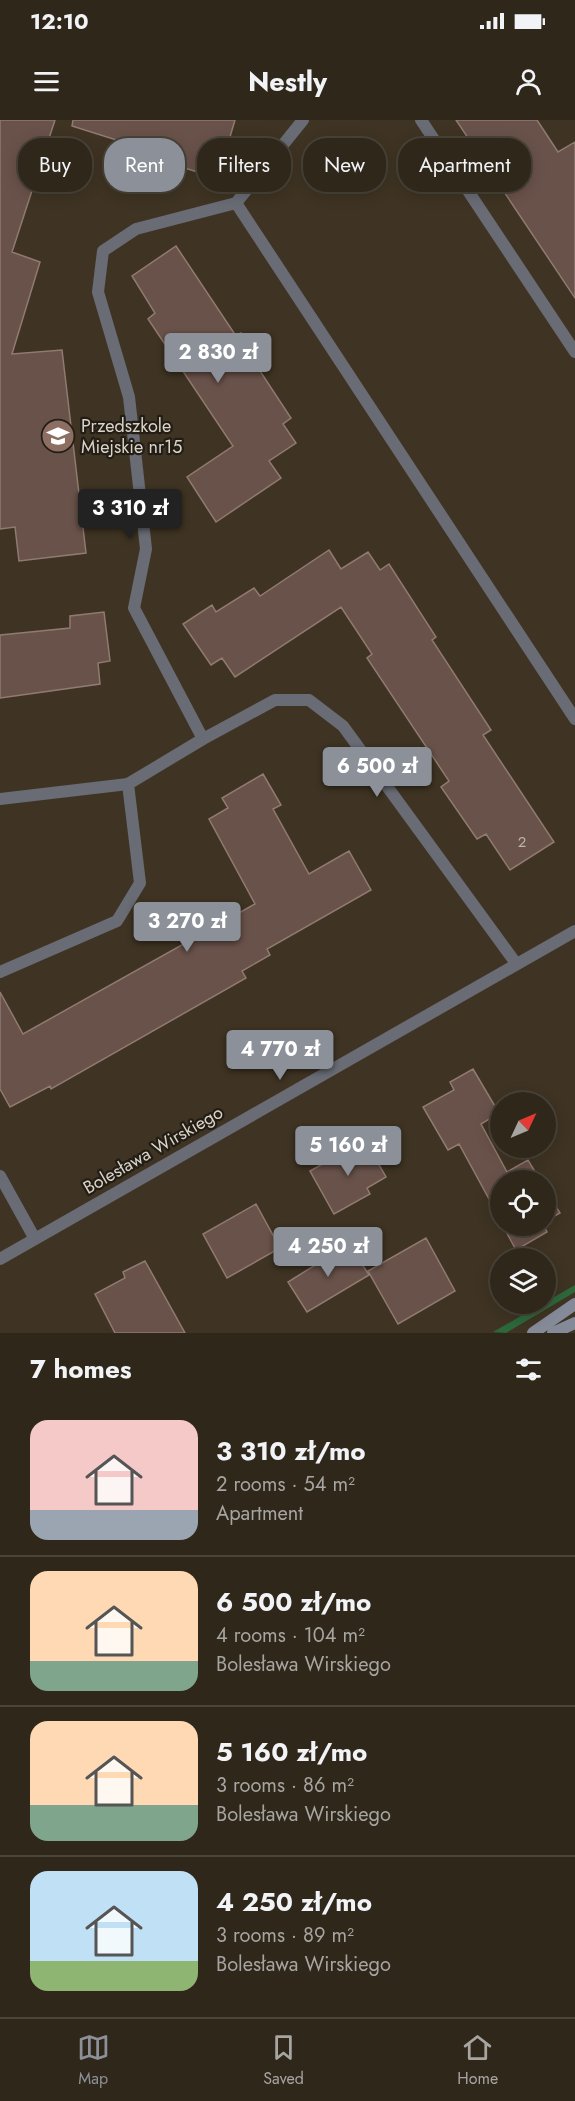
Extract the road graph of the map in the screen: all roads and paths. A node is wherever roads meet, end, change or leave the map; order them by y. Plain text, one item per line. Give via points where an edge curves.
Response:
1 (303, 120) edge
2 (421, 120) edge
3 (236, 203) junction
4 (575, 352) edge
5 (575, 719) edge
6 (203, 739) junction
7 (128, 784) junction
8 (0, 799) edge
9 (575, 930) edge
10 (515, 962) junction
11 (0, 972) edge
12 (0, 1176) edge
13 (36, 1239) junction
14 (0, 1259) edge
15 (575, 1304) edge
16 (575, 1323) edge
17 (533, 1333) edge
18 (553, 1333) edge

1 - 3 street
2 - 4 street
3 - 5 street
3 - 6 street via 136,229 104,251 98,292 129,397 146,549 134,608
6 - 7 street
6 - 10 street via 275,700 309,700 343,726
7 - 8 street
7 - 11 street via 140,883 117,921
9 - 10 street, Bolesława Wirskiego
10 - 13 street, Bolesława Wirskiego
12 - 13 street
13 - 14 street, Bolesława Wirskiego
15 - 17 main road
16 - 18 main road

